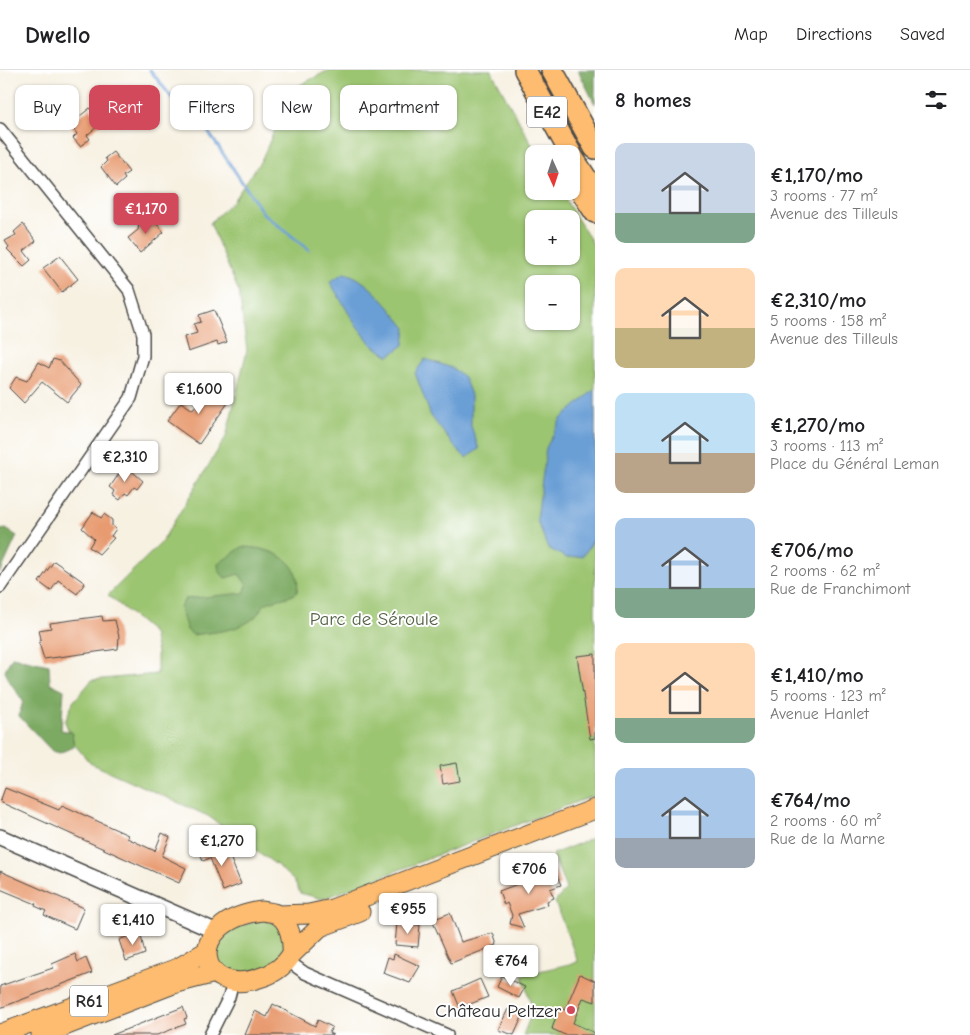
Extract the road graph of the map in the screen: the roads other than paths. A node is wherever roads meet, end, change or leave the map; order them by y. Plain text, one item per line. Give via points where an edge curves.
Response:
1 (514, 70) edge
2 (525, 70) edge
3 (552, 70) edge
4 (566, 70) edge
5 (595, 122) edge
6 (0, 129) edge
7 (554, 145) edge
8 (566, 145) edge
9 (595, 148) edge
10 (580, 168) edge
11 (580, 189) edge
12 (595, 192) edge
13 (595, 212) edge
14 (0, 587) edge
15 (595, 809) edge
16 (595, 822) edge
17 (0, 837) edge
18 (278, 915) junction
19 (215, 931) junction
20 (207, 951) junction
21 (290, 957) junction
22 (215, 973) junction
23 (233, 982) junction
24 (0, 1034) edge
25 (41, 1035) edge
26 (210, 1035) edge
27 (447, 1035) edge

1 - 7 highway
2 - 8 highway, E42
3 - 9 highway, E42
4 - 5 highway
6 - 14 street via 128,290 143,334 143,356 131,398 121,415
10 - 12 highway, E42
11 - 13 highway
15 - 18 main road via 332,909
16 - 21 main road via 320,927
17 - 19 street
18 - 19 main road via 262,911 248,913 224,923
18 - 21 main road via 290,932
19 - 20 main road via 208,940
20 - 22 main road
20 - 24 main road, R61 via 178,968
21 - 23 main road via 276,972 245,982
21 - 27 street via 305,973
22 - 23 main road
22 - 25 main road, R61 via 176,983
23 - 26 street

